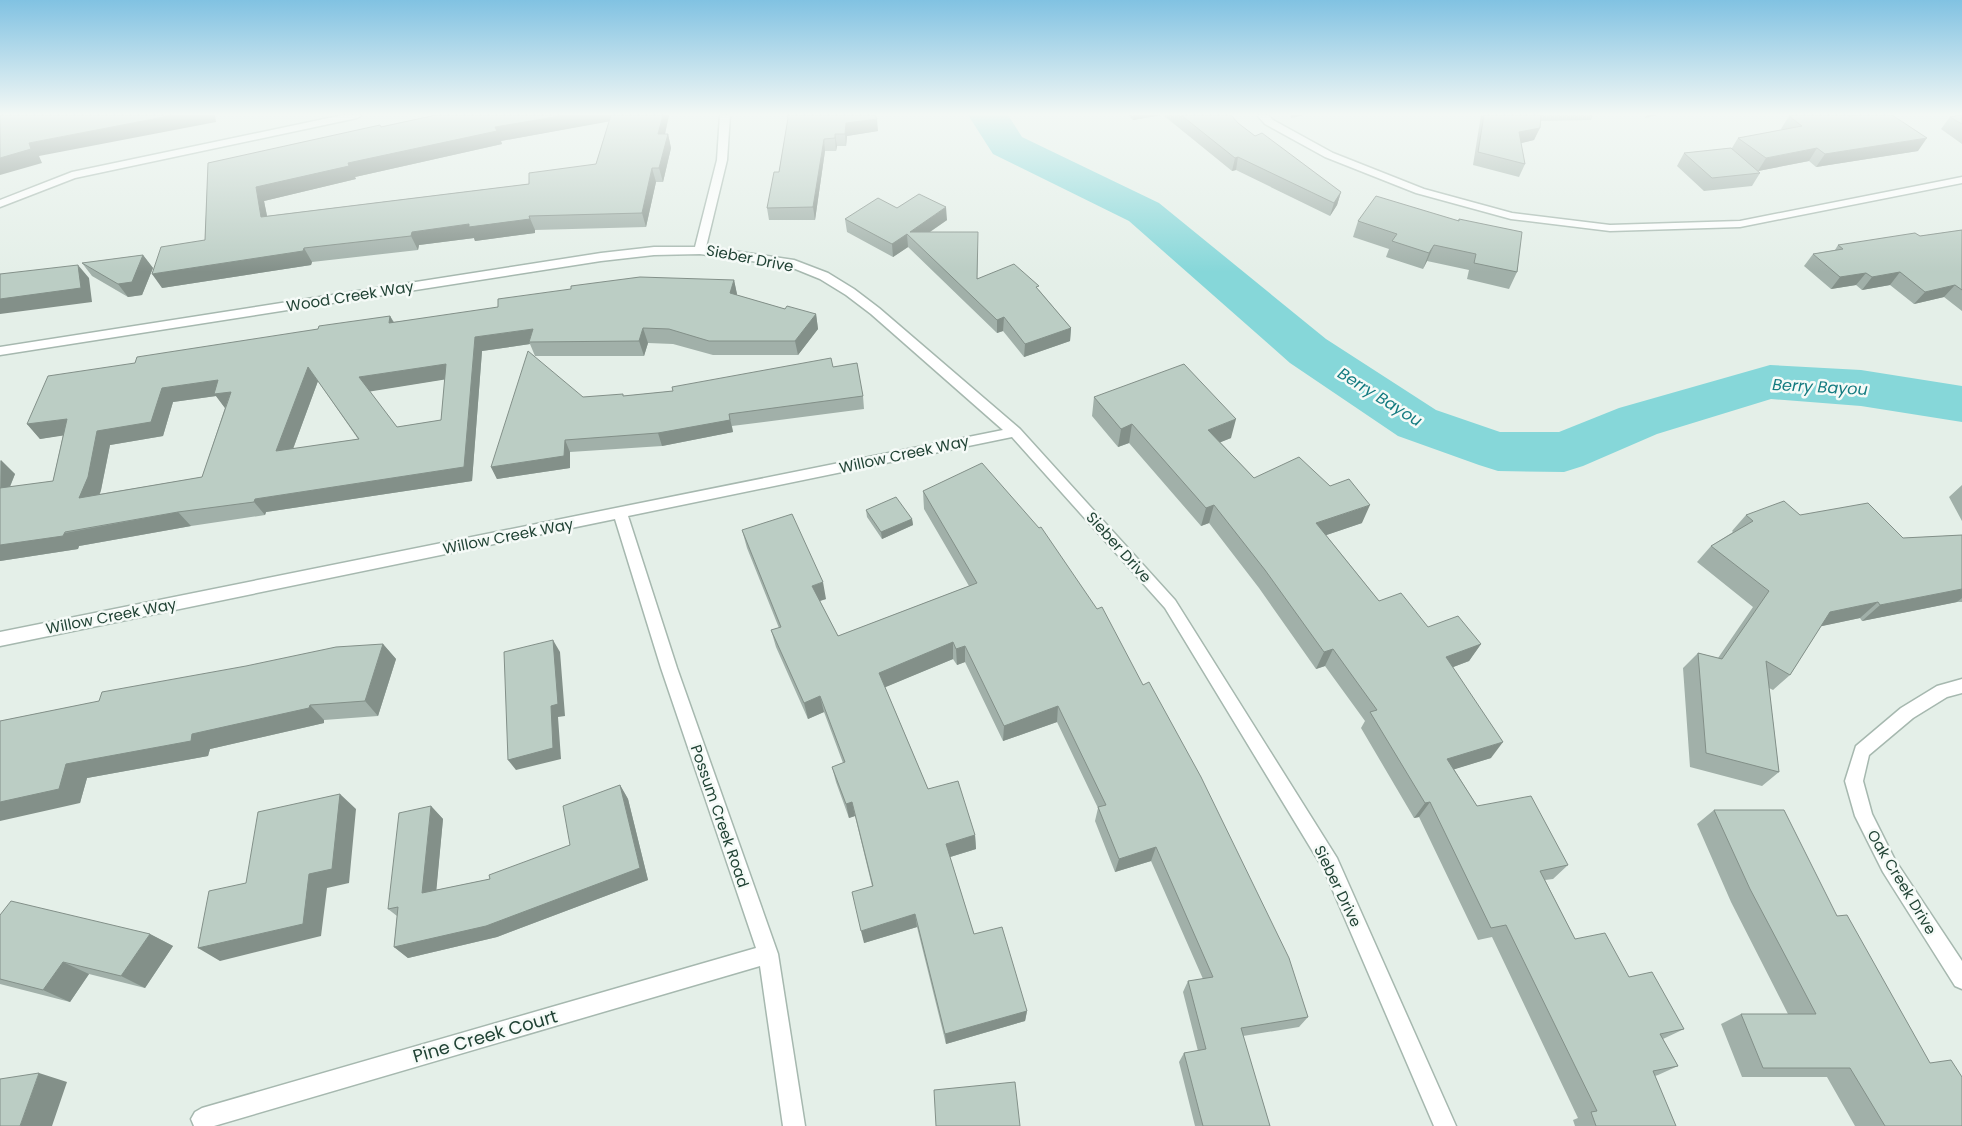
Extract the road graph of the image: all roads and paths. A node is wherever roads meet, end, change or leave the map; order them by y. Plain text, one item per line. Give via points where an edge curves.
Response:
1 (111, 168) edge
2 (720, 168) edge
3 (1361, 168) edge
4 (1962, 180) edge
5 (0, 204) edge
6 (700, 250) junction
7 (0, 351) edge
8 (1015, 432) junction
9 (620, 513) junction
10 (0, 639) edge
11 (1962, 686) edge
12 (768, 954) junction
13 (1962, 979) edge
14 (202, 1119) dead end
15 (794, 1126) edge
16 (1445, 1126) edge

1 - 5 street via 72,176
2 - 6 street, Sieber Drive
3 - 4 street via 1420,191 1511,216 1610,228 1740,224
6 - 7 street, Wood Creek Way via 601,257
6 - 8 street, Sieber Drive via 790,263 824,276 875,310
8 - 9 street, Willow Creek Way
8 - 16 street, Sieber Drive via 1170,604 1331,864
9 - 10 street, Willow Creek Way
9 - 12 street, Possum Creek Road via 669,668
11 - 13 street, Oak Creek Drive via 1943,691 1907,713 1862,751 1854,781 1864,816 1889,866
12 - 14 street, Pine Creek Court
12 - 15 street, Possum Creek Road

